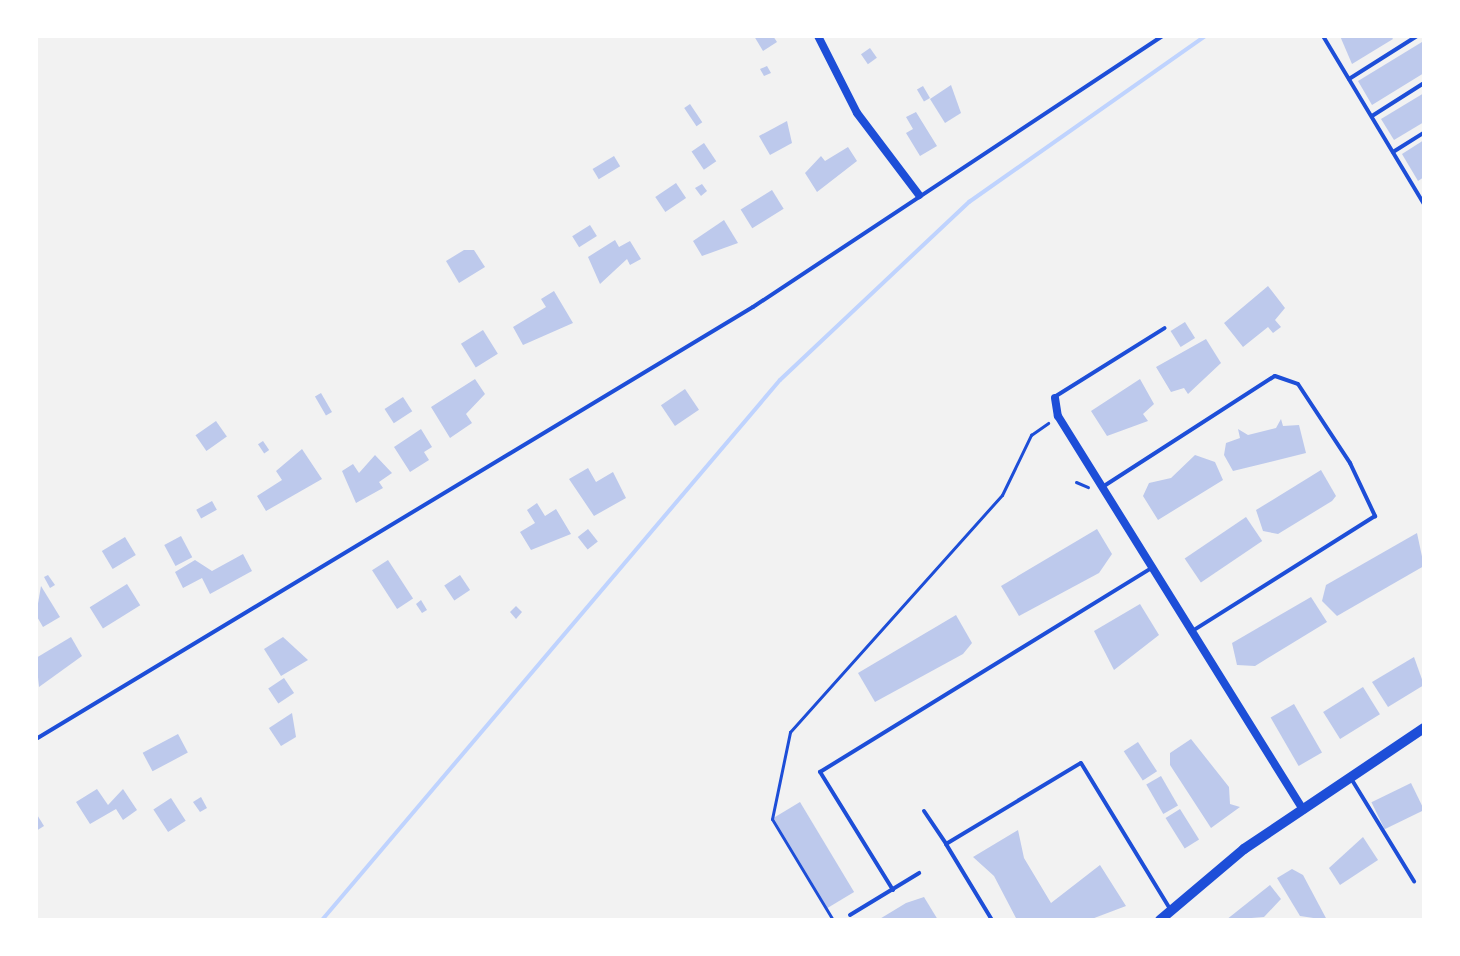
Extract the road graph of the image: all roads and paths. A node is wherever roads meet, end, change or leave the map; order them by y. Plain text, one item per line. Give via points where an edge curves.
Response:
1 (818, 36) edge
2 (1163, 36) edge
3 (1323, 36) edge
4 (1417, 36) edge
5 (1349, 79) junction
6 (1424, 83) edge
7 (1371, 116) junction
8 (1424, 133) edge
9 (1393, 152) junction
10 (1424, 188) edge
11 (1417, 192) junction
12 (919, 195) junction
13 (1424, 204) edge
14 (1165, 328) dead end
15 (1055, 398) joint
16 (1058, 416) junction
17 (1102, 488) junction
18 (1151, 568) junction
19 (1190, 632) junction
20 (1424, 728) edge
21 (36, 739) edge
22 (1351, 778) junction
23 (1303, 810) junction
24 (924, 811) dead end
25 (946, 844) junction
26 (919, 873) dead end
27 (1414, 881) dead end
28 (893, 890) junction
29 (1170, 909) junction
30 (850, 915) dead end
31 (833, 920) edge
32 (992, 920) edge
33 (1160, 920) edge

1 - 12 street via 857,113
2 - 12 lane
3 - 5 lane
4 - 5 lane
5 - 7 lane
6 - 7 lane
7 - 9 lane
8 - 9 lane
9 - 11 lane
10 - 11 lane
11 - 13 lane
12 - 21 lane via 753,307
14 - 15 lane
15 - 16 street
16 - 17 street
16 - 31 path via 1031,435 1002,495 790,732 772,819
17 - 18 street
17 - 19 lane via 1275,376 1298,384 1350,463 1375,516
18 - 19 street
18 - 28 lane via 820,772
19 - 23 street
20 - 22 street
22 - 23 street
22 - 27 lane
23 - 29 street
24 - 25 lane
25 - 29 lane via 1081,763
25 - 32 lane
26 - 28 lane
28 - 30 lane
29 - 33 street

